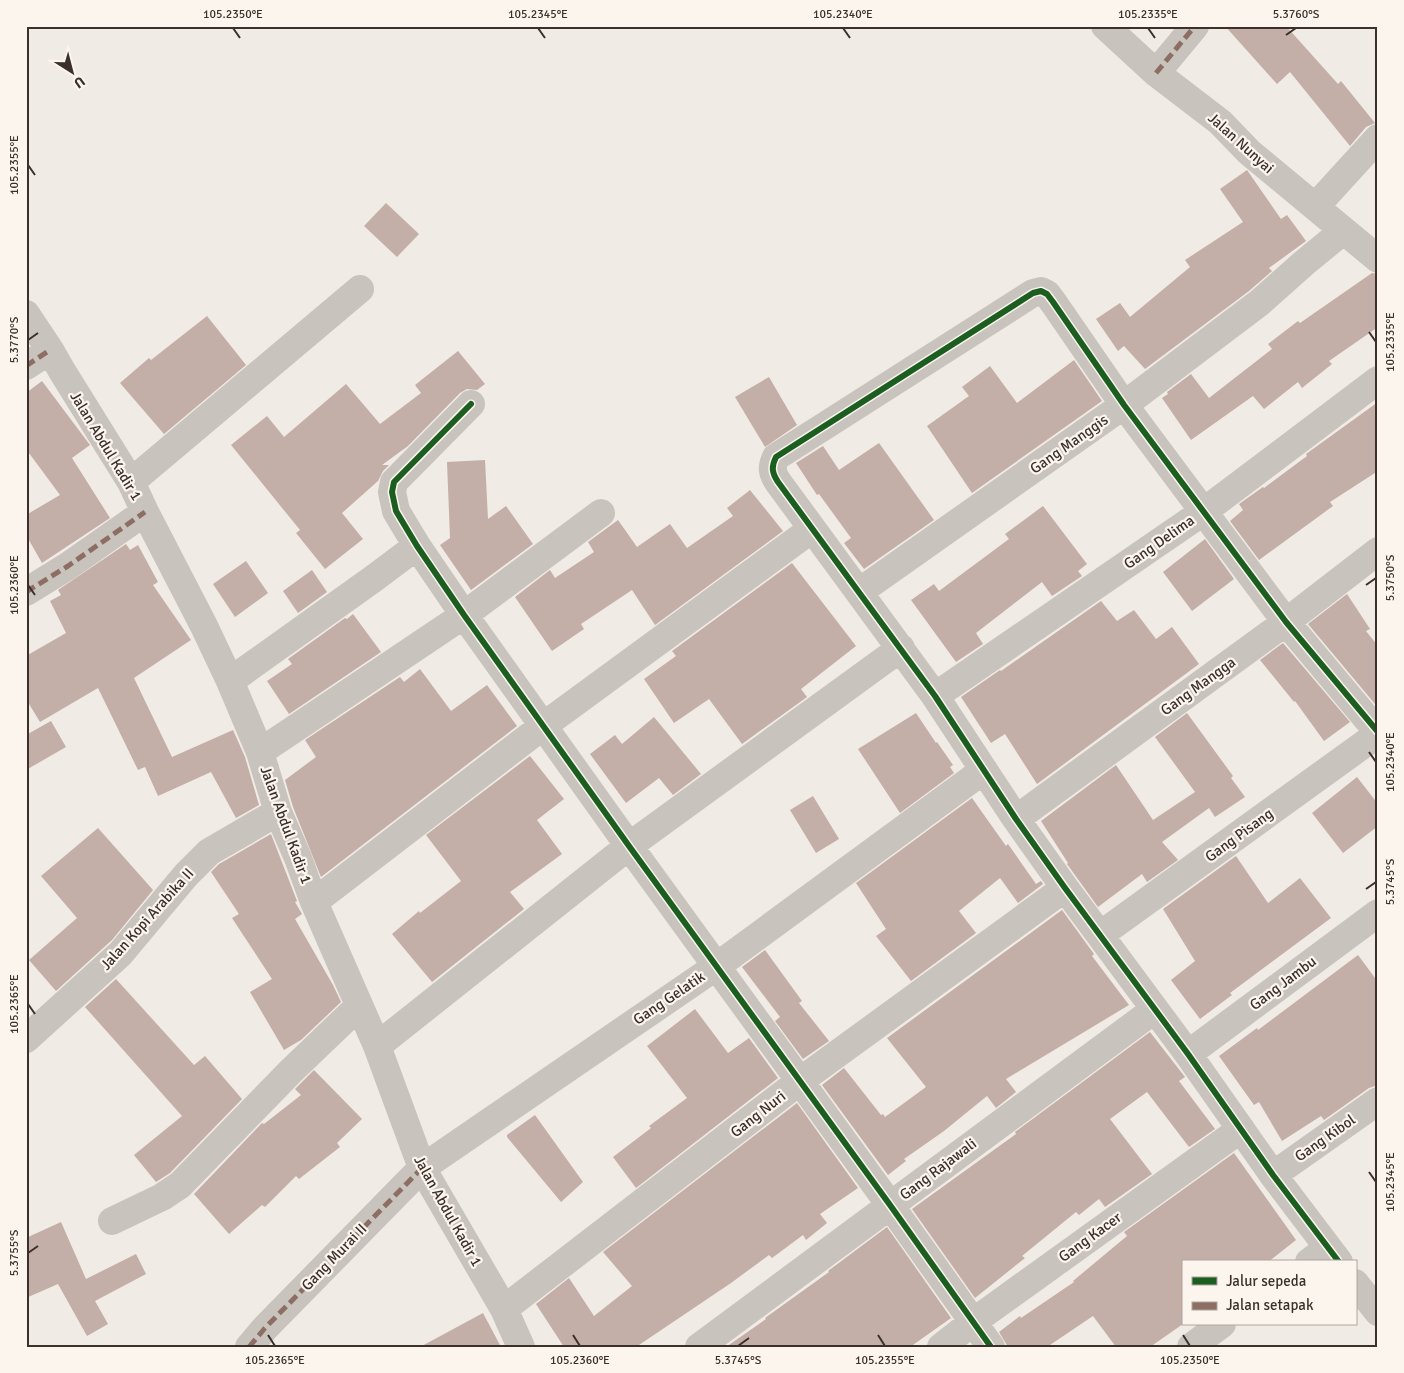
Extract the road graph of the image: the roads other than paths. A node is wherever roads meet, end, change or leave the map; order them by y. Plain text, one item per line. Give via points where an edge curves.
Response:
1 (1105, 26) edge
2 (1195, 26) edge
3 (1156, 73) junction
4 (1378, 138) edge
5 (1315, 207) junction
6 (1343, 231) junction
7 (1378, 259) edge
8 (360, 289) dead end
9 (26, 314) edge
10 (50, 350) junction
11 (26, 366) edge
12 (1378, 380) edge
13 (471, 404) dead end
14 (1124, 405) junction
15 (131, 482) junction
16 (145, 512) junction
17 (1203, 512) junction
18 (601, 513) dead end
19 (812, 528) junction
20 (417, 546) junction
21 (1378, 551) edge
22 (26, 592) edge
23 (859, 592) junction
24 (464, 615) junction
25 (1286, 622) junction
26 (901, 648) junction
27 (230, 680) junction
28 (935, 696) junction
29 (543, 726) junction
30 (1378, 733) edge
31 (260, 752) junction
32 (984, 770) junction
33 (278, 812) junction
34 (1016, 819) junction
35 (628, 846) junction
36 (1065, 888) junction
37 (314, 902) junction
38 (1378, 913) edge
39 (1100, 935) junction
40 (717, 966) junction
41 (359, 1006) junction
42 (1154, 1010) junction
43 (26, 1039) edge
44 (377, 1046) junction
45 (1188, 1054) junction
46 (800, 1082) junction
47 (1378, 1101) edge
48 (1241, 1129) junction
49 (422, 1168) junction
50 (1273, 1175) junction
51 (890, 1205) junction
52 (112, 1221) dead end
53 (1325, 1257) edge
54 (1356, 1284) edge
55 (504, 1309) junction
56 (1378, 1312) edge
57 (973, 1322) junction
58 (1219, 1326) edge
59 (248, 1347) edge
60 (521, 1347) edge
61 (699, 1347) edge
62 (941, 1347) edge
63 (991, 1347) edge
64 (1191, 1347) edge

1 - 3 street, Jalan Nunyai
2 - 3 street
3 - 5 street, Jalan Nunyai via 1220,122 1249,152
4 - 5 street
5 - 6 street, Jalan Nunyai
6 - 7 street, Jalan Nunyai
6 - 14 street, Gang Manggis via 1259,303
8 - 15 street
9 - 10 street, Jalan Abdul Kadir 1
10 - 11 street
10 - 15 street, Jalan Abdul Kadir 1
12 - 17 street, Gang Delima
13 - 20 street via 394,482 392,492 396,511
14 - 17 street
14 - 19 street via 1050,298 1041,291 1033,293 776,457 773,474
14 - 23 street, Gang Manggis
15 - 16 street, Jalan Abdul Kadir 1
16 - 22 street
16 - 27 street, Jalan Abdul Kadir 1
17 - 25 street
17 - 28 street, Gang Delima
18 - 24 street
19 - 23 street
19 - 29 street
20 - 24 street
20 - 27 street
21 - 25 street, Gang Mangga
23 - 26 street
24 - 29 street
24 - 31 street
25 - 30 street
25 - 34 street, Gang Mangga
26 - 28 street
26 - 35 street
27 - 31 street, Jalan Abdul Kadir 1
28 - 32 street
29 - 35 street
29 - 37 street
30 - 39 street, Gang Pisang
31 - 33 street, Jalan Abdul Kadir 1
32 - 34 street
32 - 40 street, Gang Gelatik
33 - 37 street, Jalan Abdul Kadir 1
33 - 43 street, Jalan Kopi Arabika II via 209,852 120,954
34 - 36 street
35 - 40 street
35 - 44 street
36 - 39 street
36 - 46 street, Gang Nuri
37 - 41 street, Jalan Abdul Kadir 1
38 - 45 street, Gang Jambu
39 - 42 street
40 - 46 street
40 - 49 street, Gang Gelatik
41 - 44 street, Jalan Abdul Kadir 1
41 - 52 street via 180,1185
42 - 45 street
42 - 51 street, Gang Rajawali
44 - 49 street, Jalan Abdul Kadir 1
45 - 48 street
46 - 51 street
46 - 55 street, Gang Nuri
47 - 50 street, Gang Kibol
48 - 50 street
48 - 57 street, Gang Kacer
49 - 55 street, Jalan Abdul Kadir 1
49 - 59 street, Gang Murai II
50 - 53 street
51 - 57 street
51 - 61 street, Gang Rajawali
54 - 56 street
55 - 60 street, Jalan Abdul Kadir 1
57 - 62 street, Gang Kacer
57 - 63 street
58 - 64 street

